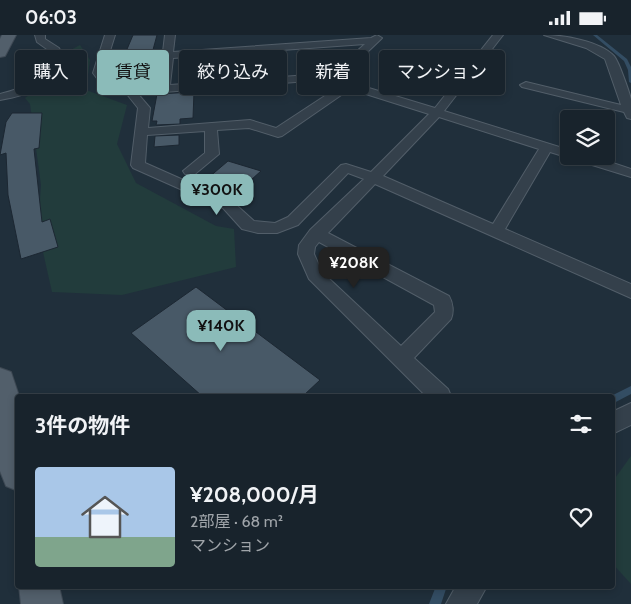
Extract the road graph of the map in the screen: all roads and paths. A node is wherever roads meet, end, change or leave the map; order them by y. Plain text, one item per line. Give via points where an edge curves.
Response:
1 (9, 35) edge
2 (40, 35) edge
3 (110, 35) edge
4 (170, 35) edge
5 (498, 35) edge
6 (549, 35) edge
7 (377, 38) edge
8 (105, 50) edge
9 (364, 50) edge
10 (0, 53) edge
11 (169, 55) joint
12 (297, 79) edge
13 (526, 85) dead end
14 (169, 89) edge
15 (369, 93) edge
16 (133, 95) edge
17 (334, 95) edge
18 (0, 97) edge
19 (437, 113) junction
20 (630, 113) edge
21 (211, 127) junction
22 (141, 132) junction
23 (547, 147) junction
24 (560, 151) edge
25 (606, 165) edge
26 (190, 171) dead end
27 (631, 173) edge
28 (372, 177) junction
29 (496, 232) junction
30 (316, 234) junction
31 (631, 291) edge
32 (402, 358) junction
33 (0, 381) edge
34 (438, 394) edge
35 (631, 413) edge
36 (615, 422) edge
37 (15, 459) edge
38 (40, 589) edge
39 (471, 589) edge
40 (42, 604) edge
41 (460, 604) edge

1 - 10 main road
2 - 18 street via 40,40 55,50 58,57 49,74 29,90
3 - 8 street
4 - 11 street
5 - 19 street
6 - 20 street via 604,52 618,64
7 - 9 street
7 - 11 street
12 - 14 street
13 - 20 street
15 - 19 street
16 - 22 street via 144,108
17 - 21 street via 278,133 250,124
19 - 23 street
19 - 28 street
21 - 22 street
21 - 26 street via 212,154
22 - 28 street via 138,165 228,205 248,225 258,228 277,228 292,221 346,168
23 - 24 street
23 - 29 street
25 - 27 street
28 - 29 street
28 - 30 street
29 - 31 street
30 - 32 street via 307,245 306,255 316,275
30 - 32 street via 442,301 444,314
32 - 34 street
33 - 37 main road
35 - 36 street
38 - 40 main road
39 - 41 street

